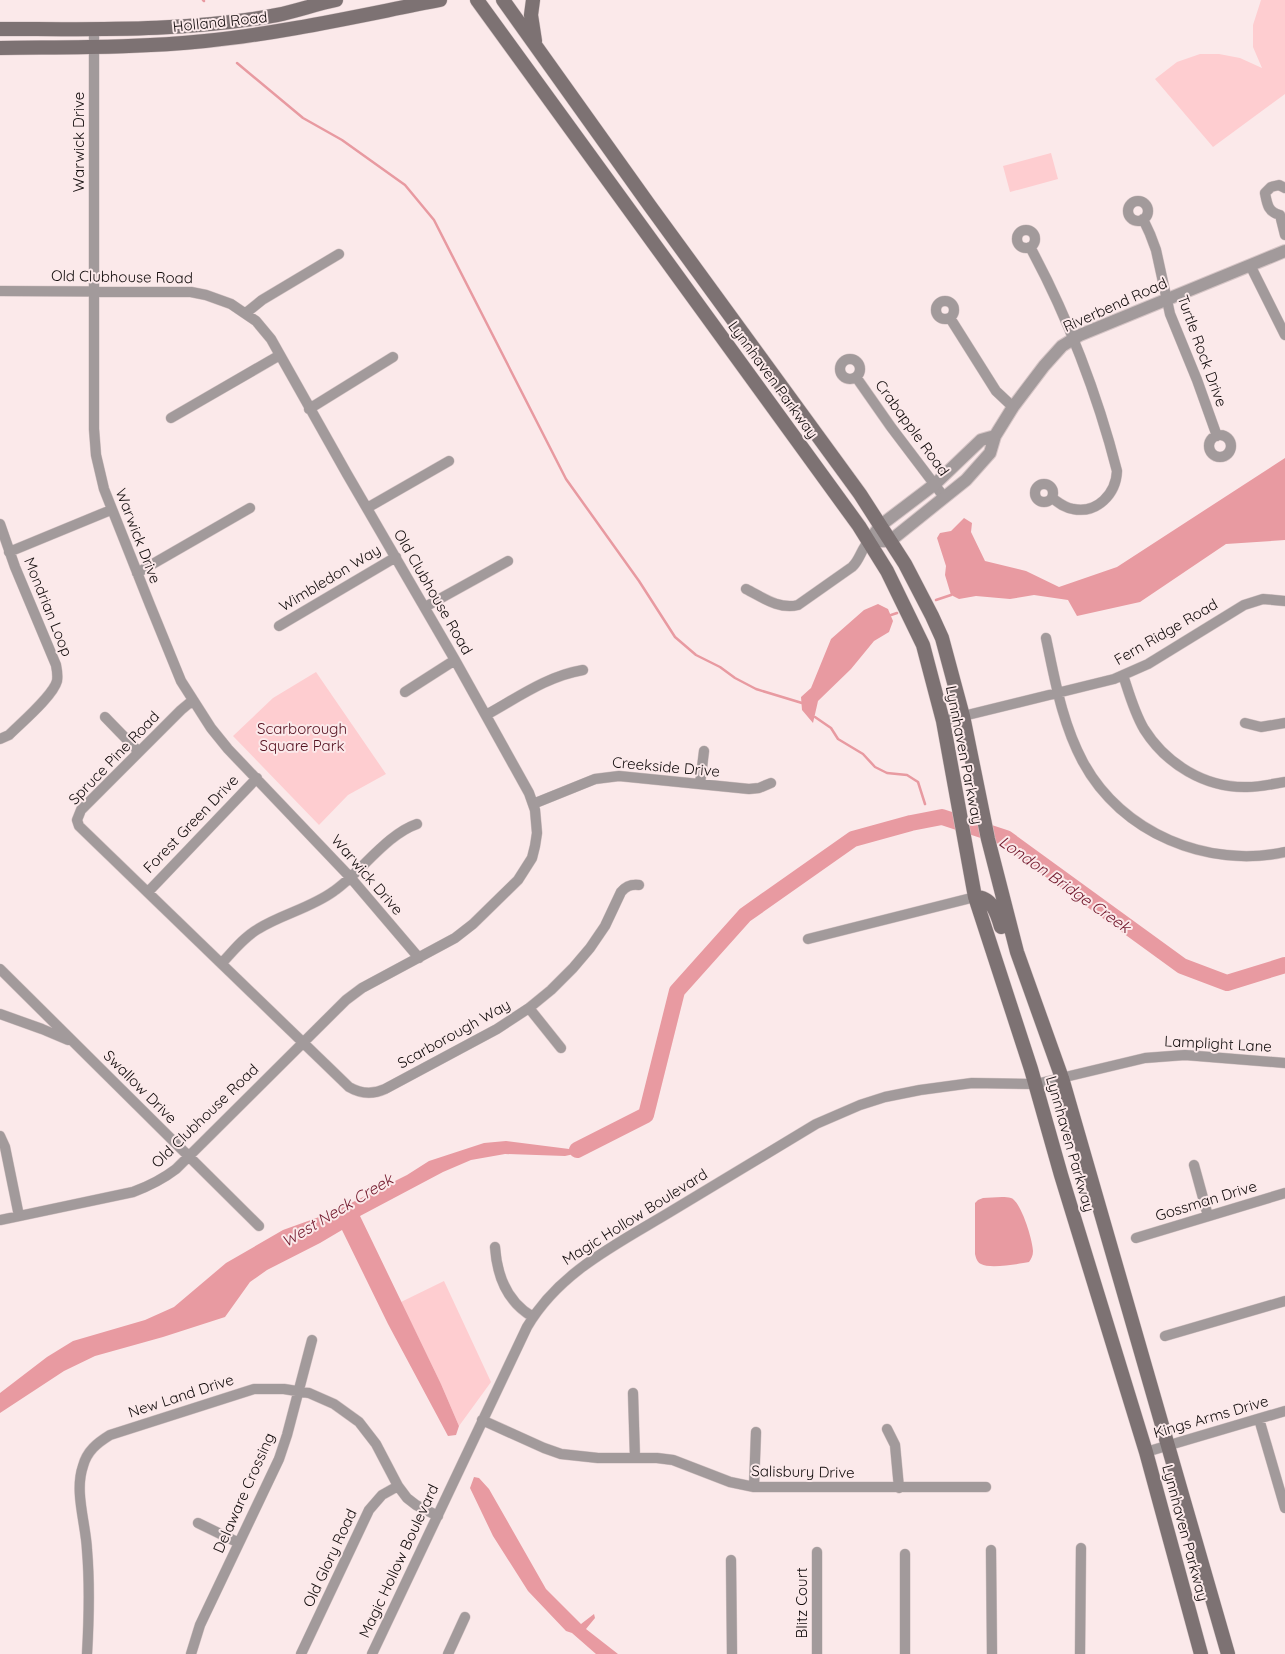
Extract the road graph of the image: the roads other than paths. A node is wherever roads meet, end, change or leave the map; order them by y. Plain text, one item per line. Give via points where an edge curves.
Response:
1 (336, 0) edge
2 (440, 0) edge
3 (477, 0) edge
4 (503, 0) edge
5 (533, 0) edge
6 (0, 29) edge
7 (94, 30) junction
8 (94, 47) junction
9 (536, 47) junction
10 (0, 48) edge
11 (1285, 188) edge
12 (1282, 213) edge
13 (1143, 219) dead end
14 (1285, 235) edge
15 (1030, 247) dead end
16 (1285, 251) edge
17 (339, 254) dead end
18 (1250, 265) junction
19 (0, 290) edge
20 (95, 291) junction
21 (1166, 300) junction
22 (246, 313) junction
23 (950, 318) dead end
24 (1285, 335) edge
25 (1073, 339) junction
26 (280, 355) junction
27 (393, 358) dead end
28 (856, 377) dead end
29 (1013, 407) junction
30 (309, 408) junction
31 (171, 418) dead end
32 (994, 436) junction
33 (1217, 436) dead end
34 (449, 461) dead end
35 (935, 484) junction
36 (944, 497) junction
37 (1052, 498) dead end
38 (250, 508) dead end
39 (366, 508) junction
40 (111, 510) junction
41 (0, 524) edge
42 (881, 525) junction
43 (869, 541) junction
44 (890, 541) junction
45 (9, 552) junction
46 (396, 557) junction
47 (508, 561) dead end
48 (137, 573) junction
49 (746, 588) dead end
50 (1285, 601) edge
51 (425, 607) junction
52 (279, 626) dead end
53 (1046, 638) dead end
54 (455, 660) junction
55 (583, 670) dead end
56 (1123, 675) junction
57 (404, 692) dead end
58 (1057, 693) junction
59 (193, 700) junction
60 (486, 715) junction
61 (964, 716) junction
62 (105, 717) dead end
63 (943, 721) junction
64 (1245, 723) dead end
65 (1285, 724) edge
66 (0, 739) edge
67 (704, 751) dead end
68 (139, 752) junction
69 (257, 778) junction
70 (1285, 782) edge
71 (771, 783) dead end
72 (700, 784) junction
73 (533, 804) junction
74 (417, 824) dead end
75 (1285, 852) edge
76 (350, 877) junction
77 (639, 885) dead end
78 (148, 892) junction
79 (975, 897) junction
80 (808, 939) dead end
81 (418, 958) junction
82 (222, 963) junction
83 (0, 969) edge
84 (1023, 972) junction
85 (529, 1008) junction
86 (0, 1014) edge
87 (73, 1042) junction
88 (303, 1042) junction
89 (561, 1048) dead end
90 (1285, 1063) edge
91 (1062, 1078) junction
92 (1036, 1084) junction
93 (0, 1136) edge
94 (188, 1156) junction
95 (1194, 1165) dead end
96 (1285, 1193) edge
97 (19, 1216) junction
98 (1208, 1216) junction
99 (0, 1220) edge
100 (259, 1226) dead end
101 (1136, 1238) dead end
102 (495, 1247) dead end
103 (1285, 1301) edge
104 (533, 1317) junction
105 (1165, 1336) dead end
106 (312, 1340) dead end
107 (299, 1390) junction
108 (633, 1393) dead end
109 (1285, 1411) edge
110 (1259, 1419) junction
111 (482, 1420) junction
112 (887, 1428) dead end
113 (756, 1432) dead end
114 (1168, 1446) junction
115 (1146, 1452) junction
116 (635, 1458) junction
117 (398, 1486) junction
118 (754, 1487) junction
119 (986, 1487) dead end
120 (899, 1488) junction
121 (1285, 1508) edge
122 (438, 1516) junction
123 (198, 1523) dead end
124 (238, 1543) junction
125 (1081, 1548) dead end
126 (991, 1550) dead end
127 (817, 1552) dead end
128 (905, 1554) dead end
129 (731, 1560) dead end
130 (465, 1617) dead end
131 (87, 1654) edge
132 (191, 1654) edge
133 (301, 1654) edge
134 (372, 1654) edge
135 (448, 1654) edge
136 (732, 1654) edge
137 (817, 1654) edge
138 (905, 1654) edge
139 (992, 1654) edge
140 (1080, 1654) edge
141 (1201, 1654) edge
142 (1228, 1654) edge

1 - 7 main road, Holland Road via 278,15 228,22
2 - 8 main road, Holland Road via 274,32 161,45
3 - 43 main road, Lynnhaven Parkway
4 - 9 main road, Lynnhaven Parkway
5 - 9 main road via 530,15
6 - 7 main road, Holland Road
7 - 8 street, Warwick Drive
8 - 10 main road, Holland Road
8 - 20 street, Warwick Drive
9 - 42 main road, Lynnhaven Parkway
11 - 12 street via 1279,185 1271,187 1265,193 1268,209 1274,214
12 - 14 street
13 - 21 street, Turtle Rock Drive via 1156,250
15 - 25 street
16 - 18 street, Riverbend Road
17 - 22 street
18 - 21 street, Riverbend Road
18 - 24 street
19 - 20 street, Old Clubhouse Road
20 - 22 street, Old Clubhouse Road via 191,292 220,299
20 - 40 street, Warwick Drive via 94,430 101,480
21 - 25 street, Riverbend Road
21 - 33 street, Turtle Rock Drive
22 - 26 street, Old Clubhouse Road via 264,330
23 - 29 street via 996,391
25 - 29 street, Riverbend Road via 1052,356
25 - 37 street via 1113,454 1117,480 1110,495 1087,509 1072,509
26 - 30 street, Old Clubhouse Road
26 - 31 street
27 - 30 street
28 - 35 street, Crabapple Road
29 - 32 street, Riverbend Road
30 - 39 street, Old Clubhouse Road
32 - 35 street, Riverbend Road via 981,440
32 - 36 street, Riverbend Road via 990,453 966,480
34 - 39 street
35 - 36 street, Crabapple Road
35 - 42 street, Riverbend Road
36 - 44 street, Riverbend Road
38 - 48 street
39 - 46 street, Old Clubhouse Road
40 - 45 street
40 - 48 street, Warwick Drive
41 - 45 street, Mondrian Loop
42 - 43 street, Riverbend Road
42 - 44 main road, Lynnhaven Parkway
43 - 44 street
43 - 49 street via 856,564 798,605 781,606
43 - 63 main road, Lynnhaven Parkway via 923,645
44 - 61 main road, Lynnhaven Parkway via 917,585 942,638
45 - 66 street, Mondrian Loop via 58,672 51,692 9,735
46 - 51 street, Old Clubhouse Road
46 - 52 street, Wimbledon Way
47 - 51 street
48 - 59 street, Warwick Drive via 181,681
50 - 56 street, Fern Ridge Road via 1263,599 1244,605 1160,657
51 - 54 street, Old Clubhouse Road
53 - 58 street
54 - 57 street
54 - 60 street, Old Clubhouse Road
55 - 60 street via 554,677
56 - 58 street, Fern Ridge Road
56 - 70 street via 1144,728 1162,752 1188,772 1234,787
58 - 61 street, Fern Ridge Road
58 - 75 street via 1077,750 1090,774 1109,798 1137,821 1172,842 1213,854 1256,856
59 - 68 street, Spruce Pine Road
59 - 69 street, Warwick Drive via 219,739
60 - 73 street, Old Clubhouse Road
61 - 63 street, Fern Ridge Road
61 - 84 main road, Lynnhaven Parkway via 988,839
62 - 68 street
63 - 79 main road, Lynnhaven Parkway
64 - 65 street via 1261,727
67 - 72 street
68 - 78 street, Spruce Pine Road via 78,815 79,826
69 - 76 street, Warwick Drive
69 - 78 street, Forest Green Drive
71 - 72 street, Creekside Drive via 749,789
72 - 73 street, Creekside Drive via 606,777
73 - 81 street, Old Clubhouse Road via 537,820 535,846 532,858 518,880 472,924
74 - 76 street via 403,831
76 - 81 street, Warwick Drive
76 - 82 street via 335,891 257,929
77 - 85 street, Scarborough Way via 630,885 620,892 605,926 590,948 568,974
78 - 82 street
79 - 80 street
79 - 84 main road via 986,900 996,910 1011,954
79 - 92 main road, Lynnhaven Parkway
81 - 88 street, Old Clubhouse Road via 362,988
82 - 88 street
83 - 87 street, Swallow Drive
84 - 91 main road, Lynnhaven Parkway
85 - 88 street, Scarborough Way via 497,1030 385,1089 371,1093 349,1087
85 - 89 street
86 - 87 street
87 - 94 street, Swallow Drive
88 - 94 street, Old Clubhouse Road
90 - 91 street, Lamplight Lane via 1165,1055
91 - 92 street, Magic Hollow Boulevard
91 - 114 main road, Lynnhaven Parkway
92 - 104 street, Magic Hollow Boulevard via 946,1086 885,1097 839,1113 735,1172 578,1269 552,1292
92 - 115 main road, Lynnhaven Parkway
93 - 97 street
94 - 97 street, Old Clubhouse Road via 165,1178 141,1189
94 - 100 street, Swallow Drive
95 - 98 street
96 - 98 street, Gossman Drive
97 - 99 street, Old Clubhouse Road
98 - 101 street, Gossman Drive
102 - 104 street via 498,1271 508,1295
103 - 105 street
104 - 111 street, Magic Hollow Boulevard
106 - 107 street, Delaware Crossing
107 - 117 street, New Land Drive via 334,1404 359,1422 376,1444
107 - 124 street, Delaware Crossing via 279,1458
107 - 131 street, New Land Drive via 254,1389 110,1435 93,1447 83,1465 80,1488 89,1578
108 - 116 street
109 - 110 street, Kings Arms Drive
110 - 114 street, Kings Arms Drive
110 - 121 street
111 - 116 street, Salisbury Drive via 561,1454
111 - 122 street, Magic Hollow Boulevard
112 - 120 street via 895,1445
113 - 118 street
114 - 115 street, Kings Arms Drive
114 - 142 main road, Lynnhaven Parkway
115 - 141 main road, Lynnhaven Parkway
116 - 118 street, Salisbury Drive via 673,1460 730,1482
117 - 122 street, New Land Drive via 416,1505
117 - 133 street, Old Glory Road via 382,1495 369,1510
118 - 120 street, Salisbury Drive
119 - 120 street, Salisbury Drive
122 - 134 street, Magic Hollow Boulevard
123 - 124 street
124 - 132 street, Delaware Crossing via 200,1625
125 - 140 street
126 - 139 street
127 - 137 street, Blitz Court
128 - 138 street
129 - 136 street
130 - 135 street

